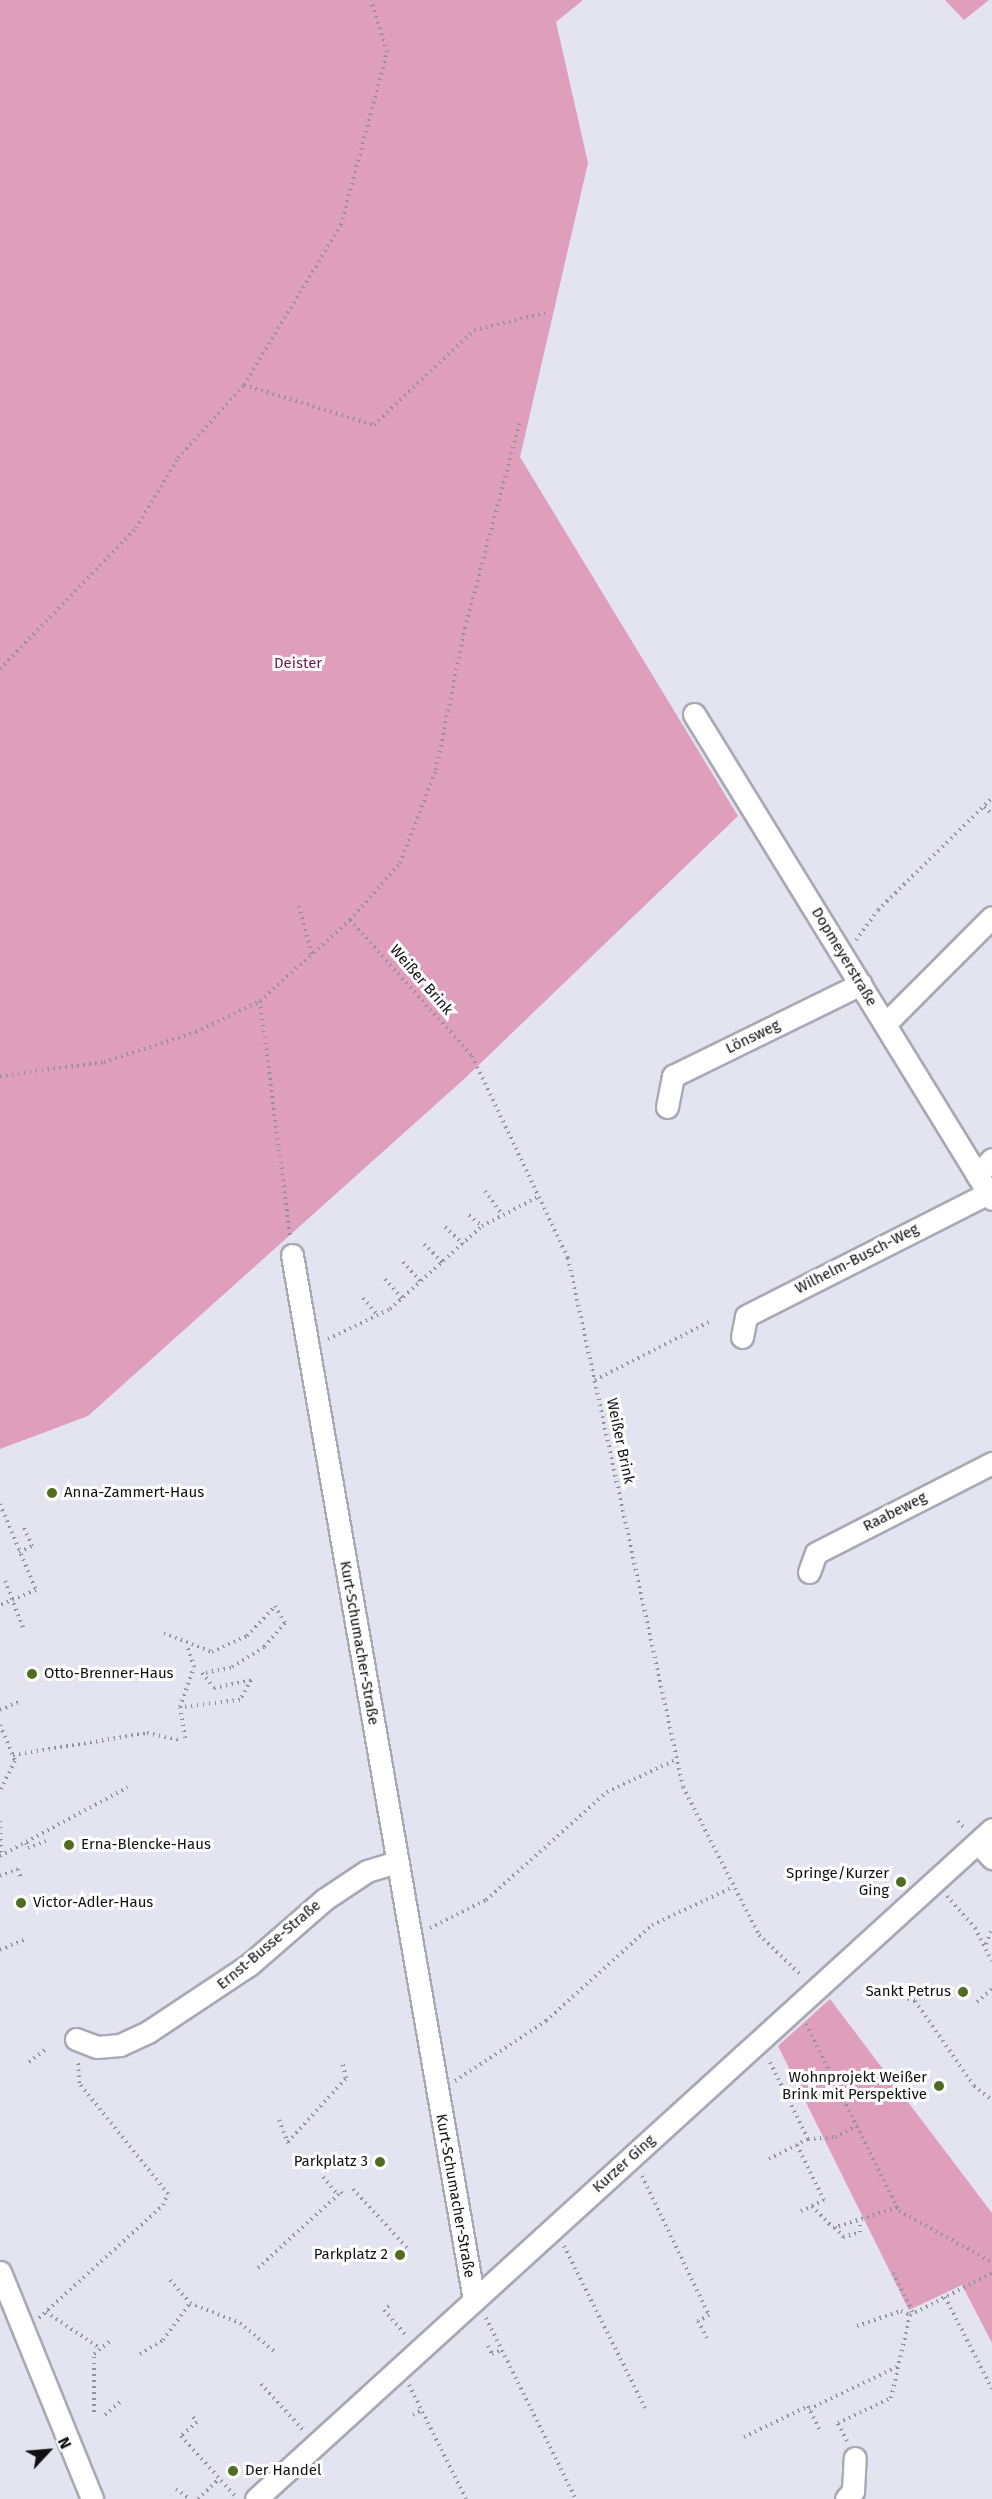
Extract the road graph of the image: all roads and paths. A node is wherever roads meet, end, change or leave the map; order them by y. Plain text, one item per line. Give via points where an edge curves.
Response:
1 (371, 0) edge
2 (545, 313) dead end
3 (244, 385) junction
4 (520, 421) dead end
5 (0, 669) edge
6 (694, 714) dead end
7 (992, 798) edge
8 (984, 807) junction
9 (992, 814) edge
10 (299, 906) dead end
11 (992, 917) edge
12 (350, 920) junction
13 (851, 948) dead end
14 (312, 956) junction
15 (861, 984) junction
16 (260, 1001) junction
17 (885, 1024) junction
18 (0, 1076) edge
19 (667, 1107) dead end
20 (992, 1159) edge
21 (986, 1189) edge
22 (485, 1191) dead end
23 (538, 1197) junction
24 (501, 1213) junction
25 (469, 1215) dead end
26 (482, 1226) junction
27 (445, 1227) dead end
28 (463, 1244) junction
29 (424, 1245) dead end
30 (292, 1255) joint
31 (403, 1263) dead end
32 (443, 1263) junction
33 (386, 1279) dead end
34 (422, 1283) junction
35 (363, 1298) dead end
36 (403, 1300) junction
37 (378, 1316) junction
38 (711, 1321) dead end
39 (742, 1337) dead end
40 (308, 1348) junction
41 (595, 1380) junction
42 (992, 1463) edge
43 (0, 1504) edge
44 (23, 1526) dead end
45 (19, 1551) junction
46 (809, 1572) dead end
47 (5, 1581) dead end
48 (13, 1599) junction
49 (0, 1605) edge
50 (24, 1630) dead end
51 (164, 1634) dead end
52 (186, 1646) junction
53 (21, 1701) dead end
54 (180, 1707) junction
55 (0, 1710) edge
56 (0, 1725) edge
57 (185, 1738) dead end
58 (179, 1740) dead end
59 (13, 1755) junction
60 (677, 1759) junction
61 (128, 1787) dead end
62 (0, 1790) edge
63 (0, 1821) edge
64 (985, 1836) edge
65 (46, 1841) dead end
66 (26, 1843) junction
67 (1, 1855) edge
68 (992, 1858) edge
69 (397, 1862) junction
70 (0, 1876) edge
71 (21, 1878) dead end
72 (733, 1887) junction
73 (944, 1892) dead end
74 (992, 1928) edge
75 (410, 1937) junction
76 (28, 1938) dead end
77 (986, 1945) junction
78 (0, 1950) edge
79 (992, 1961) edge
80 (816, 1989) junction
81 (992, 1989) edge
82 (885, 1991) dead end
83 (977, 2002) dead end
84 (797, 2007) junction
85 (76, 2039) joint
86 (47, 2048) dead end
87 (766, 2054) dead end
88 (342, 2061) dead end
89 (29, 2062) dead end
90 (437, 2092) junction
91 (992, 2100) edge
92 (279, 2120) dead end
93 (857, 2126) junction
94 (808, 2139) junction
95 (797, 2145) junction
96 (769, 2159) dead end
97 (639, 2170) dead end
98 (323, 2177) dead end
99 (353, 2189) dead end
100 (338, 2195) junction
101 (345, 2197) dead end
102 (812, 2206) junction
103 (898, 2207) junction
104 (797, 2213) dead end
105 (860, 2220) junction
106 (836, 2227) junction
107 (561, 2240) dead end
108 (406, 2248) dead end
109 (992, 2262) edge
110 (258, 2268) dead end
111 (893, 2273) dead end
112 (992, 2273) edge
113 (1, 2280) edge
114 (170, 2280) dead end
115 (945, 2297) junction
116 (190, 2303) junction
117 (389, 2306) dead end
118 (478, 2306) junction
119 (46, 2312) junction
120 (912, 2314) junction
121 (857, 2326) dead end
122 (24, 2331) junction
123 (409, 2338) dead end
124 (707, 2338) dead end
125 (111, 2340) dead end
126 (488, 2346) dead end
127 (101, 2349) junction
128 (501, 2350) junction
129 (275, 2352) dead end
130 (140, 2354) dead end
131 (897, 2367) junction
132 (406, 2379) dead end
133 (261, 2384) dead end
134 (992, 2389) edge
135 (121, 2401) dead end
136 (645, 2408) dead end
137 (809, 2409) junction
138 (422, 2410) junction
139 (94, 2412) dead end
140 (105, 2415) dead end
141 (412, 2415) dead end
142 (193, 2417) dead end
143 (820, 2431) dead end
144 (305, 2432) dead end
145 (744, 2437) dead end
146 (855, 2458) joint
147 (219, 2479) junction
148 (176, 2488) dead end
149 (268, 2495) edge
150 (235, 2496) dead end
151 (92, 2499) edge
152 (190, 2499) edge
153 (198, 2499) edge
154 (466, 2499) edge
155 (576, 2499) edge
156 (846, 2499) edge

1 - 3 path via 387,52 341,225
2 - 3 path via 474,330 374,425
3 - 5 path via 178,458 136,528
4 - 12 path via 465,628 436,770 400,863
6 - 15 street, Dopmeyerstraße
7 - 8 path
8 - 9 path
8 - 13 path via 878,910
10 - 14 path
11 - 17 street
12 - 14 path
12 - 23 path, Weißer Brink via 472,1056
14 - 16 path
15 - 17 street, Dopmeyerstraße
15 - 19 street, Lönsweg via 673,1076
16 - 18 path via 196,1032 104,1062
16 - 30 path
17 - 21 street, Dopmeyerstraße
20 - 21 street
21 - 39 street, Wilhelm-Busch-Weg via 746,1316
22 - 24 path
23 - 24 path
23 - 41 path, Weißer Brink via 568,1258
24 - 26 path
25 - 26 path
26 - 28 path
27 - 28 path
28 - 32 path
29 - 32 path
30 - 40 street, Kurt-Schumacher-Straße
31 - 34 path
32 - 34 path
33 - 36 path
34 - 36 path
35 - 37 path
36 - 37 path
37 - 40 path
38 - 41 path
40 - 69 street, Kurt-Schumacher-Straße
41 - 60 path, Weißer Brink
42 - 46 street, Raabeweg via 816,1553
43 - 45 path
44 - 45 path via 32,1546
45 - 48 path via 36,1590
47 - 48 path
48 - 49 path
48 - 50 path
51 - 52 path
52 - 54 path via 194,1667
52 - 54 path via 212,1652 247,1636 275,1606 285,1623 264,1647 231,1668 201,1673 214,1688 251,1680 240,1700
53 - 55 path
54 - 57 path
56 - 59 path
58 - 59 path via 147,1733
59 - 62 path via 15,1761
60 - 72 path, Weißer Brink via 683,1787
60 - 75 path via 607,1792 486,1900
61 - 66 path
63 - 67 path
64 - 68 street
64 - 80 street, Kurzer Ging
65 - 66 path via 28,1848
66 - 67 path
69 - 75 street, Kurt-Schumacher-Straße
69 - 85 street, Ernst-Busse-Straße via 367,1871 325,1899 240,1972 148,2032 120,2045 97,2047
70 - 71 path via 18,1869
72 - 80 path, Weißer Brink via 759,1935
72 - 90 path, Kurt-Schumacher-Straße via 652,1925 546,2021
73 - 77 path
74 - 77 path
75 - 90 street, Kurt-Schumacher-Straße
76 - 78 path
77 - 79 path
80 - 84 street, Kurzer Ging
81 - 83 path
82 - 91 path via 915,2001 974,2086
84 - 93 path
84 - 118 street, Kurzer Ging
85 - 119 path via 79,2083 168,2194 163,2205
86 - 89 path
87 - 94 path
88 - 92 path via 346,2078 288,2143
90 - 118 street, Kurt-Schumacher-Straße
93 - 94 path via 834,2138
93 - 103 path
94 - 95 path
95 - 96 path
95 - 102 path via 824,2200
97 - 124 path via 709,2316 698,2321
98 - 100 path
99 - 108 path
100 - 101 path
100 - 110 path
102 - 104 path
102 - 106 path
103 - 105 path
103 - 109 path
105 - 106 path
105 - 106 path via 860,2232 843,2237
107 - 136 path
111 - 120 path
112 - 115 path
113 - 122 street
114 - 116 path
115 - 120 path
115 - 134 path
116 - 129 path via 240,2323
116 - 130 path via 164,2340
117 - 123 path via 384,2310
118 - 128 path
118 - 149 street, Kurzer Ging
119 - 122 path
119 - 127 path
120 - 121 path via 901,2311
120 - 131 path
122 - 151 street
125 - 127 path
126 - 128 path via 492,2354
127 - 139 path via 94,2354
128 - 155 path
131 - 137 path
131 - 146 path via 891,2398 838,2423
132 - 138 path
133 - 144 path
135 - 140 path
137 - 143 path
137 - 145 path
138 - 141 path
138 - 154 path
142 - 147 path via 197,2422 181,2436
146 - 156 street via 853,2491
147 - 150 path
147 - 153 path
148 - 152 path

